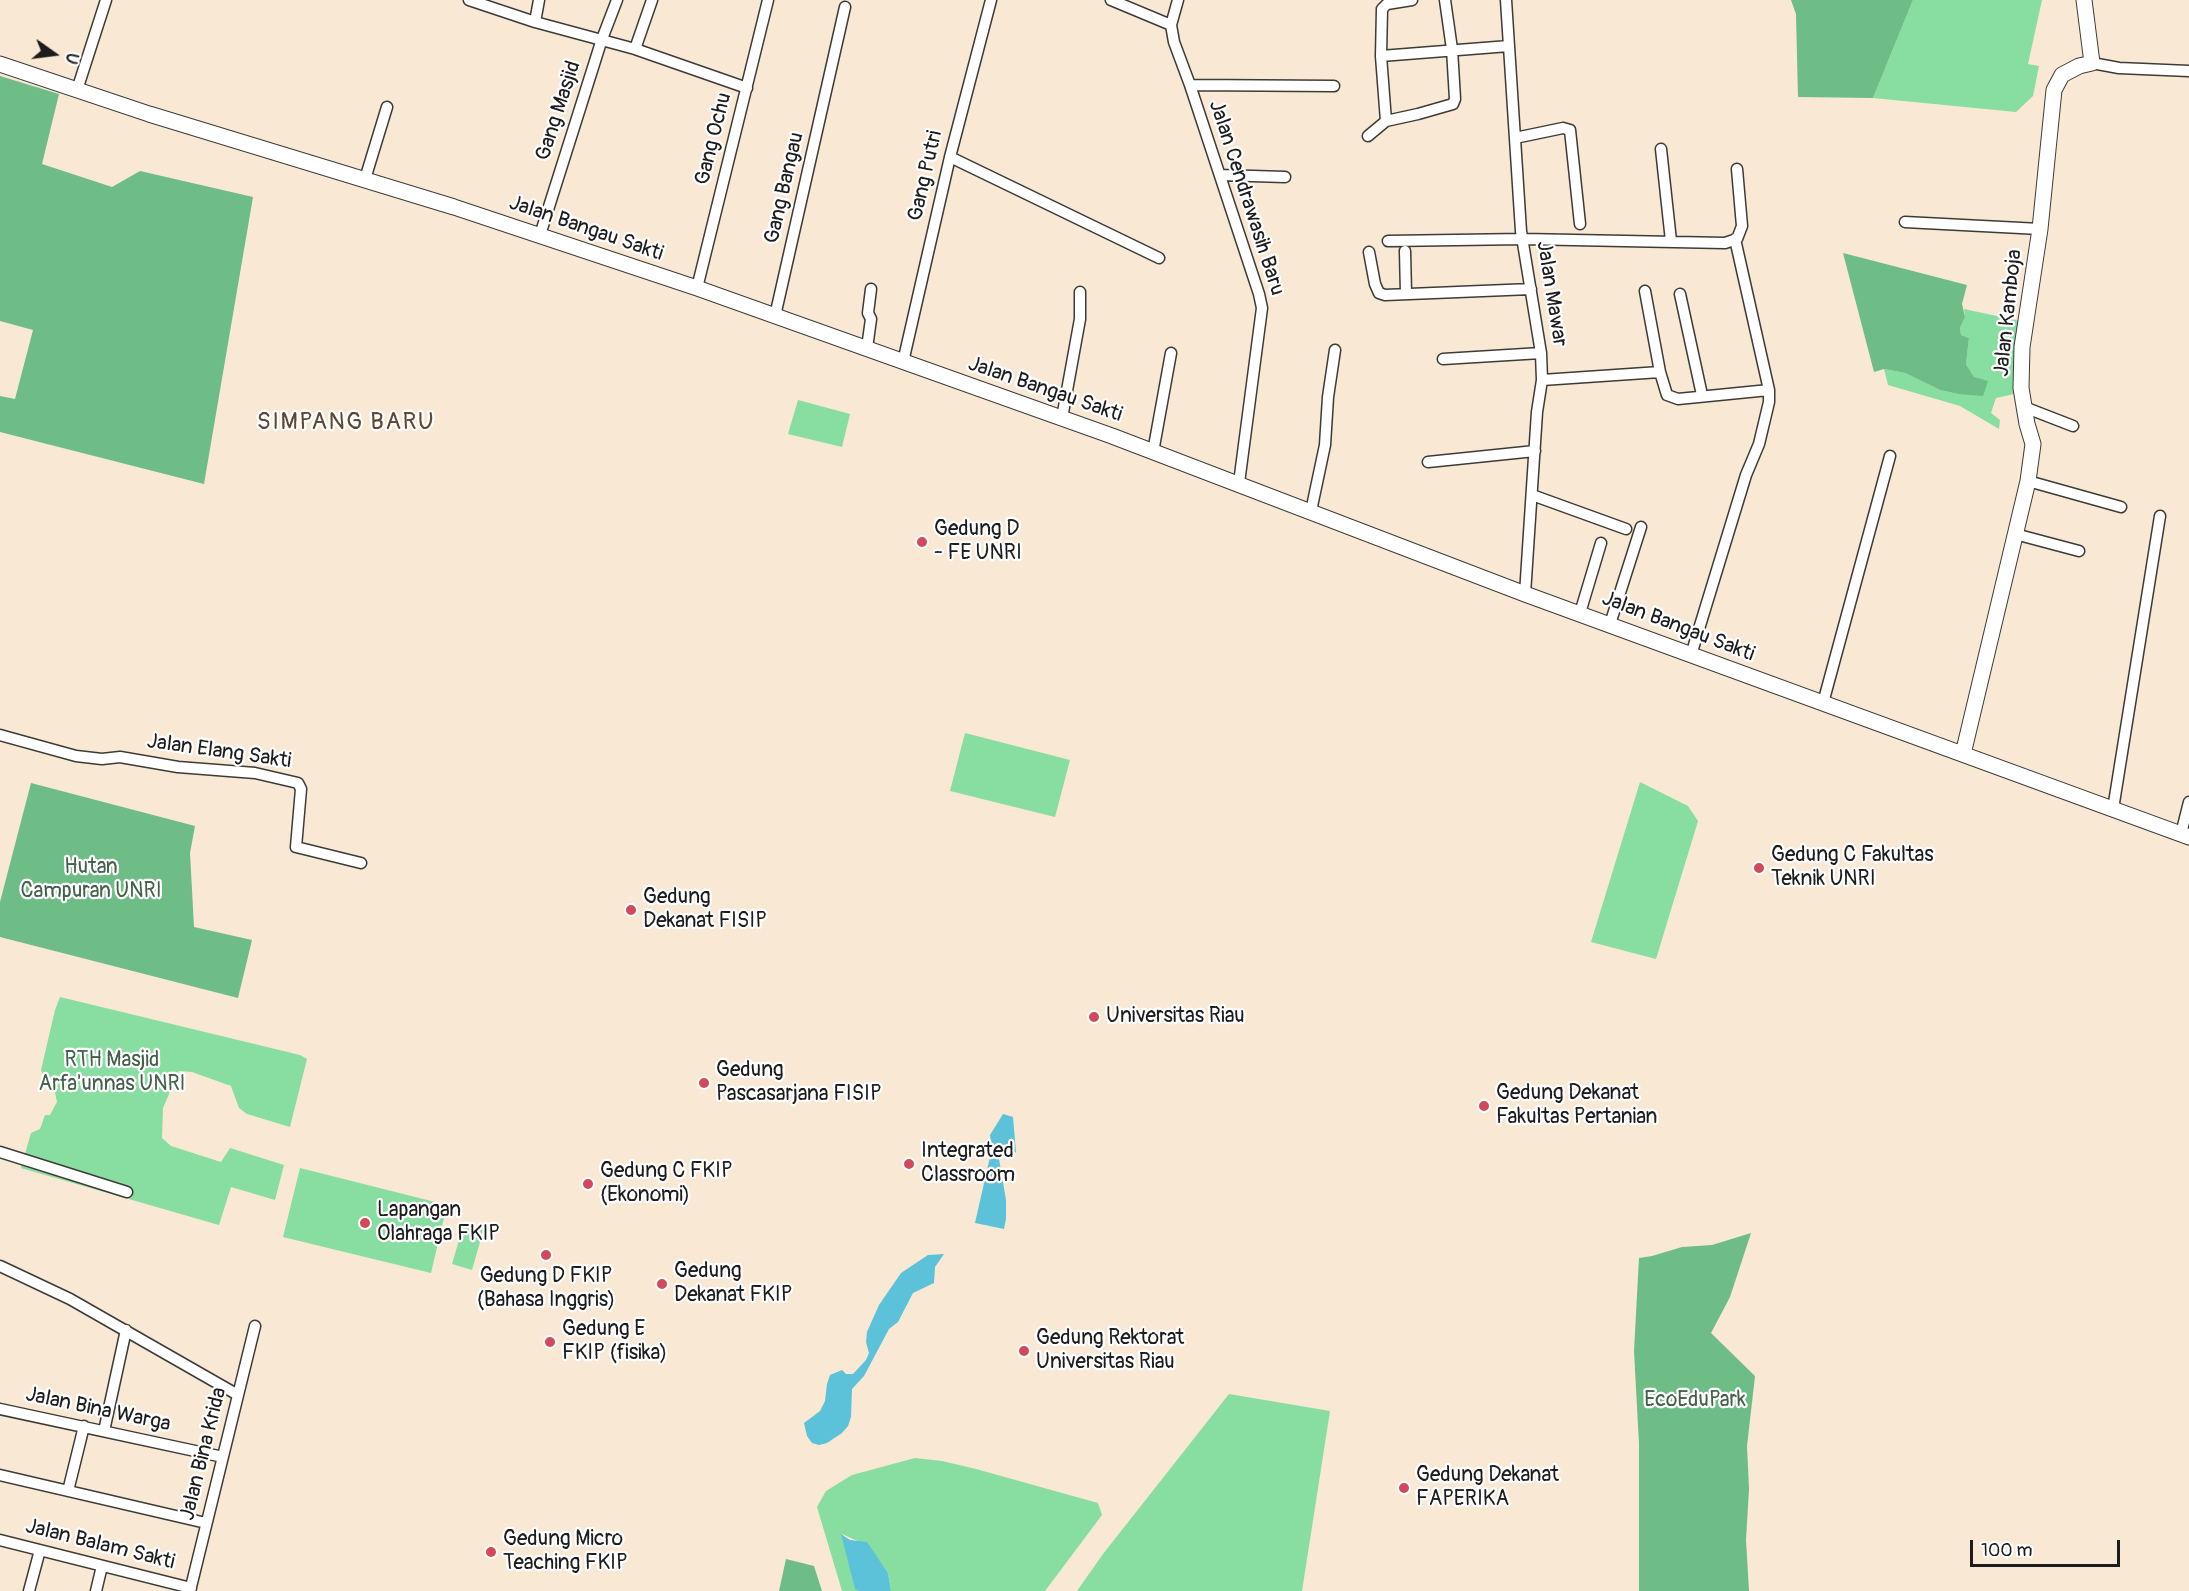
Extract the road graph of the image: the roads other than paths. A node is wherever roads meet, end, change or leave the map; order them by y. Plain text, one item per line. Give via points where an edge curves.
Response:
1 (106, 0) edge
2 (469, 0) edge
3 (539, 0) edge
4 (618, 0) edge
5 (652, 0) edge
6 (768, 0) edge
7 (991, 0) edge
8 (1111, 0) edge
9 (1178, 0) edge
10 (1412, 0) edge
11 (1445, 0) edge
12 (1506, 0) edge
13 (2084, 0) edge
14 (845, 7) dead end
15 (535, 22) junction
16 (1171, 25) junction
17 (602, 39) junction
18 (1509, 46) junction
19 (635, 49) junction
20 (1452, 49) junction
21 (1381, 56) junction
22 (2092, 63) junction
23 (0, 64) edge
24 (2189, 71) edge
25 (1190, 85) junction
26 (1334, 86) dead end
27 (747, 88) junction
28 (77, 90) junction
29 (387, 107) dead end
30 (1386, 121) junction
31 (1368, 136) dead end
32 (1515, 138) junction
33 (1661, 148) dead end
34 (950, 157) junction
35 (1737, 169) dead end
36 (1220, 175) junction
37 (1285, 177) dead end
38 (365, 180) junction
39 (1905, 222) dead end
40 (1580, 224) dead end
41 (2040, 230) junction
42 (540, 235) junction
43 (1523, 239) junction
44 (1735, 240) junction
45 (1388, 241) dead end
46 (1671, 241) junction
47 (1405, 251) dead end
48 (1369, 252) dead end
49 (1159, 258) dead end
50 (697, 288) junction
51 (871, 289) dead end
52 (1531, 289) junction
53 (1644, 291) dead end
54 (1080, 292) dead end
55 (1406, 294) junction
56 (1680, 294) dead end
57 (776, 316) junction
58 (867, 348) junction
59 (1335, 350) dead end
60 (1172, 353) dead end
61 (1541, 353) junction
62 (1443, 359) dead end
63 (903, 362) junction
64 (1660, 372) junction
65 (1542, 380) junction
66 (1769, 390) junction
67 (1702, 395) junction
68 (2024, 407) junction
69 (1062, 418) junction
70 (2073, 426) dead end
71 (1535, 450) junction
72 (1153, 452) junction
73 (1890, 456) dead end
74 (1428, 462) dead end
75 (2028, 481) junction
76 (1239, 483) junction
77 (1532, 495) junction
78 (2121, 507) dead end
79 (1311, 511) junction
80 (2160, 516) dead end
81 (1641, 527) dead end
82 (1626, 529) dead end
83 (2015, 534) junction
84 (1600, 543) dead end
85 (2079, 551) dead end
86 (1525, 594) junction
87 (1580, 613) junction
88 (1611, 624) junction
89 (1691, 655) junction
90 (1823, 703) junction
91 (0, 735) edge
92 (1963, 754) junction
93 (2189, 802) edge
94 (2113, 809) junction
95 (2185, 836) edge
96 (361, 863) dead end
97 (0, 1152) edge
98 (127, 1192) dead end
99 (0, 1266) edge
100 (255, 1326) dead end
101 (126, 1330) junction
102 (238, 1395) junction
103 (0, 1409) edge
104 (84, 1426) junction
105 (104, 1431) junction
106 (223, 1457) junction
107 (0, 1475) edge
108 (68, 1491) junction
109 (206, 1523) junction
110 (0, 1540) edge
111 (40, 1550) junction
112 (102, 1566) junction
113 (190, 1590) edge
114 (29, 1591) edge
115 (96, 1591) edge

1 - 28 street
2 - 15 street
3 - 15 street
4 - 17 street, Gang Masjid
5 - 19 street
6 - 27 street, Gang Ochu
7 - 34 street, Gang Putri
8 - 16 street
9 - 16 street, Jalan Cendrawasih Baru
10 - 21 street via 1387,4 1382,9
11 - 20 street
12 - 18 street, Jalan Mawar
13 - 22 street
14 - 57 street, Gang Bangau
15 - 17 street
16 - 25 street, Jalan Cendrawasih Baru
17 - 19 street
17 - 42 street, Gang Masjid
18 - 20 street
18 - 32 street, Jalan Mawar
19 - 27 street
20 - 21 street
20 - 30 street via 1453,104
21 - 30 street
22 - 24 street
22 - 41 street, Jalan Kamboja via 2062,75 2054,90
23 - 28 street, Jalan Bangau Sakti
25 - 26 street
25 - 36 street, Jalan Cendrawasih Baru
27 - 50 street, Gang Ochu
28 - 38 street, Jalan Bangau Sakti
29 - 38 street
30 - 31 street
32 - 40 street via 1570,130
32 - 43 street, Jalan Mawar
33 - 46 street
34 - 49 street
34 - 63 street, Gang Putri
35 - 44 street via 1742,226
36 - 37 street
36 - 76 street, Jalan Cendrawasih Baru via 1262,308
38 - 42 street, Jalan Bangau Sakti
39 - 41 street
41 - 68 street, Jalan Kamboja via 2020,369
42 - 50 street, Jalan Bangau Sakti
43 - 45 street
43 - 46 street
43 - 52 street, Jalan Mawar
44 - 46 street
44 - 66 street
47 - 55 street
48 - 55 street via 1379,293
50 - 57 street, Jalan Bangau Sakti
51 - 58 street
52 - 55 street
52 - 61 street, Jalan Mawar
53 - 64 street
54 - 69 street via 1080,319
56 - 67 street
57 - 58 street, Jalan Bangau Sakti
58 - 63 street, Jalan Bangau Sakti
59 - 79 street via 1325,445
60 - 72 street
61 - 62 street
61 - 65 street, Jalan Mawar
63 - 69 street, Jalan Bangau Sakti
64 - 65 street
64 - 67 street via 1670,397
65 - 71 street, Jalan Mawar
66 - 67 street
66 - 89 street via 1759,444
68 - 70 street
68 - 75 street, Jalan Kamboja via 2033,444
69 - 72 street, Jalan Bangau Sakti
71 - 74 street
71 - 77 street, Jalan Mawar
72 - 76 street, Jalan Bangau Sakti
73 - 90 street
75 - 78 street
75 - 83 street, Jalan Kamboja
76 - 79 street, Jalan Bangau Sakti
77 - 82 street
77 - 86 street, Jalan Mawar
79 - 86 street, Jalan Bangau Sakti
80 - 94 street
81 - 88 street
83 - 85 street
83 - 92 street, Jalan Kamboja
84 - 87 street
86 - 87 street, Jalan Bangau Sakti
87 - 88 street, Jalan Bangau Sakti
88 - 89 street, Jalan Bangau Sakti
89 - 90 street, Jalan Bangau Sakti
90 - 92 street, Jalan Bangau Sakti
91 - 96 street, Jalan Elang Sakti via 76,756 120,757 178,767 255,773 298,783 301,789 296,847
92 - 94 street, Jalan Bangau Sakti
93 - 95 street
94 - 95 street, Jalan Bangau Sakti
97 - 98 street
99 - 101 street
100 - 102 street, Jalan Bina Krida
101 - 102 street
101 - 105 street
102 - 106 street, Jalan Bina Krida
103 - 104 street, Jalan Bina Warga
104 - 105 street, Jalan Bina Warga
104 - 108 street
105 - 106 street, Jalan Bina Warga
106 - 109 street, Jalan Bina Krida
107 - 108 street
108 - 109 street
109 - 113 street, Jalan Bina Krida
110 - 111 street, Jalan Balam Sakti
111 - 112 street, Jalan Balam Sakti
111 - 114 street
112 - 113 street, Jalan Balam Sakti
112 - 115 street

